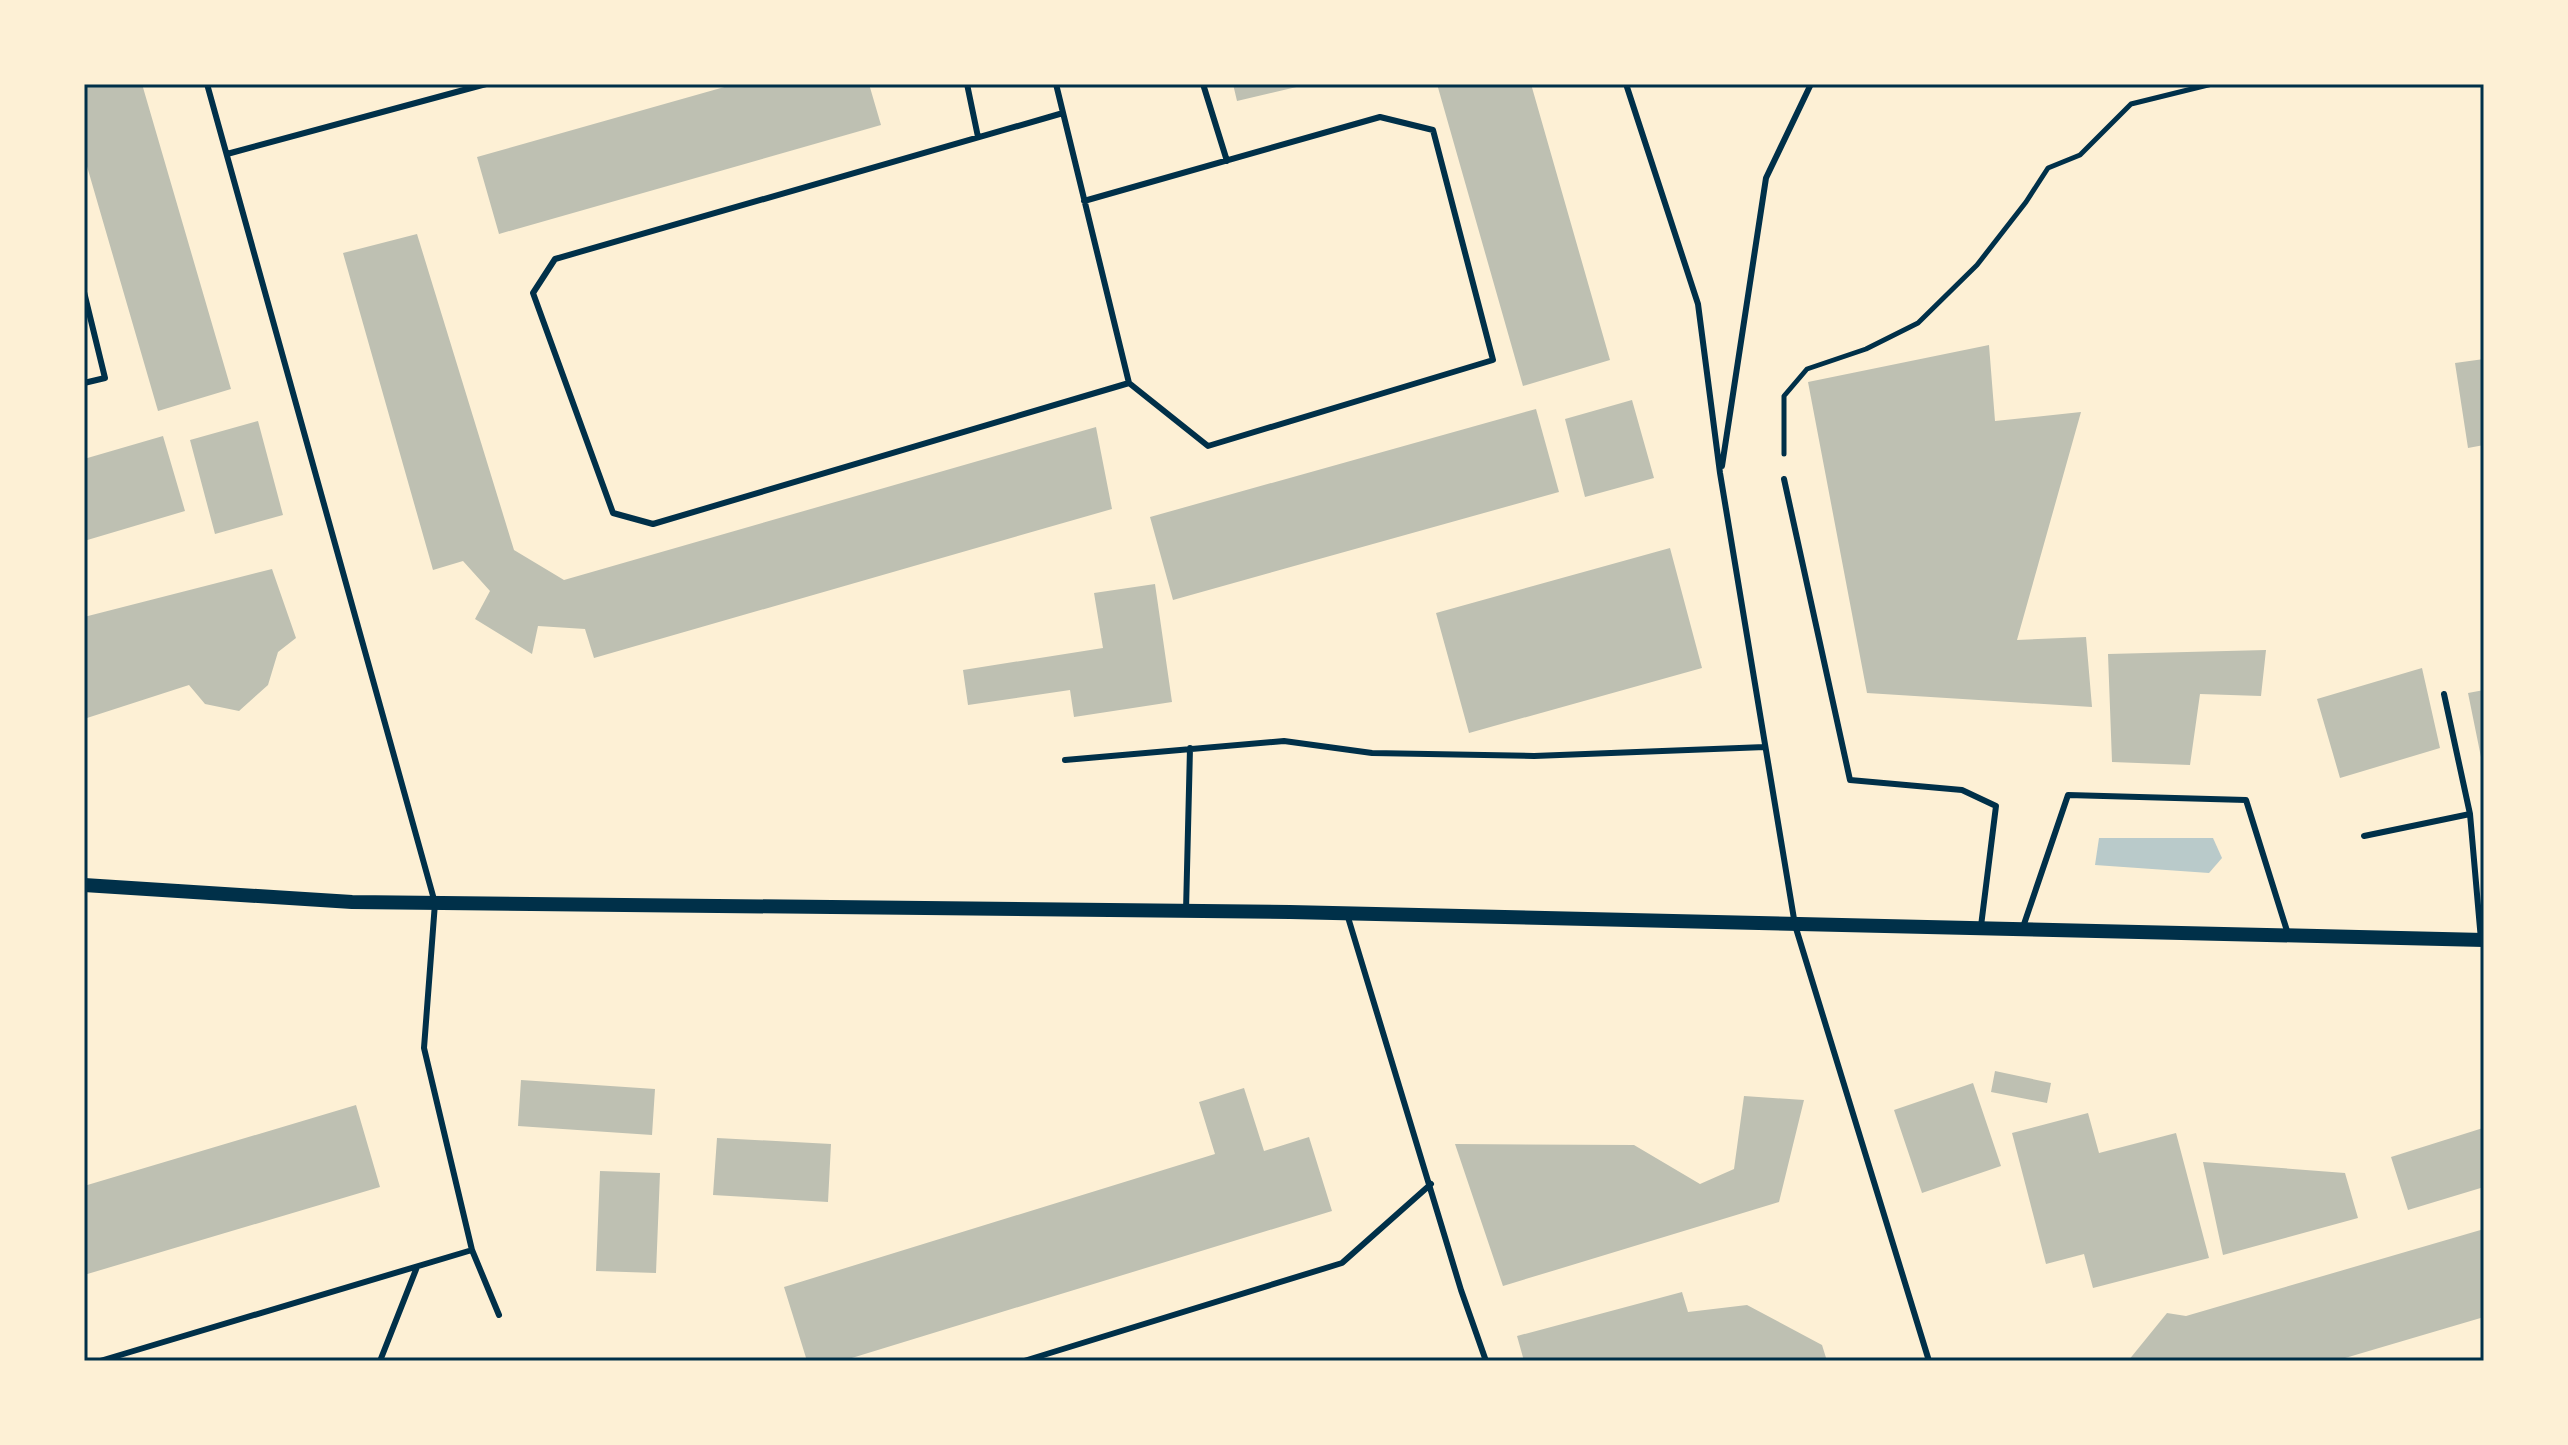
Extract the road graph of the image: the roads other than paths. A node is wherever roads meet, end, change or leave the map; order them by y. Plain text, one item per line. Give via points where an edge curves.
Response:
1 (207, 84) edge
2 (486, 84) edge
3 (967, 84) edge
4 (1056, 84) edge
5 (1203, 84) edge
6 (1627, 84) edge
7 (1811, 84) edge
8 (1063, 113) junction
9 (978, 137) junction
10 (227, 154) junction
11 (1227, 161) junction
12 (1084, 201) junction
13 (84, 292) edge
14 (84, 383) edge
15 (1129, 383) junction
16 (1720, 473) junction
17 (1784, 479) road end
18 (2444, 694) dead end
19 (1765, 747) junction
20 (1190, 748) junction
21 (1065, 760) dead end
22 (2470, 814) junction
23 (2364, 836) dead end
24 (84, 885) edge
25 (435, 903) junction
26 (1186, 911) junction
27 (1347, 914) junction
28 (1795, 925) junction
29 (1981, 929) junction
30 (2022, 930) junction
31 (2289, 937) junction
32 (2483, 940) edge
33 (1431, 1184) junction
34 (472, 1250) junction
35 (417, 1267) junction
36 (499, 1315) dead end
37 (100, 1361) edge
38 (380, 1361) edge
39 (1024, 1361) edge
40 (1486, 1361) edge
41 (1929, 1361) edge

1 - 10 lane
2 - 10 lane
3 - 9 lane
4 - 8 lane
5 - 11 lane
6 - 16 lane via 1698,304
7 - 16 lane via 1766,178
8 - 9 lane
8 - 12 lane
9 - 15 lane via 555,259 533,293 613,513 653,524
10 - 25 lane
11 - 12 lane
11 - 15 lane via 1380,117 1433,130 1493,360 1208,446
12 - 15 lane
13 - 14 lane via 105,378
16 - 19 lane
17 - 29 lane via 1850,780 1962,790 1996,806
18 - 22 lane
19 - 20 lane via 1534,756 1372,753 1284,741
19 - 28 lane
20 - 21 lane
20 - 26 lane
22 - 23 lane
22 - 32 lane
24 - 25 street
25 - 26 street
25 - 34 lane via 424,1048
26 - 27 street
27 - 28 street
27 - 33 lane
28 - 29 street
28 - 41 lane
29 - 30 street
30 - 31 street
30 - 31 lane via 2068,795 2246,800
31 - 32 street
33 - 39 lane via 1342,1263
33 - 40 lane
34 - 35 lane
34 - 36 lane
35 - 37 lane
35 - 38 lane

